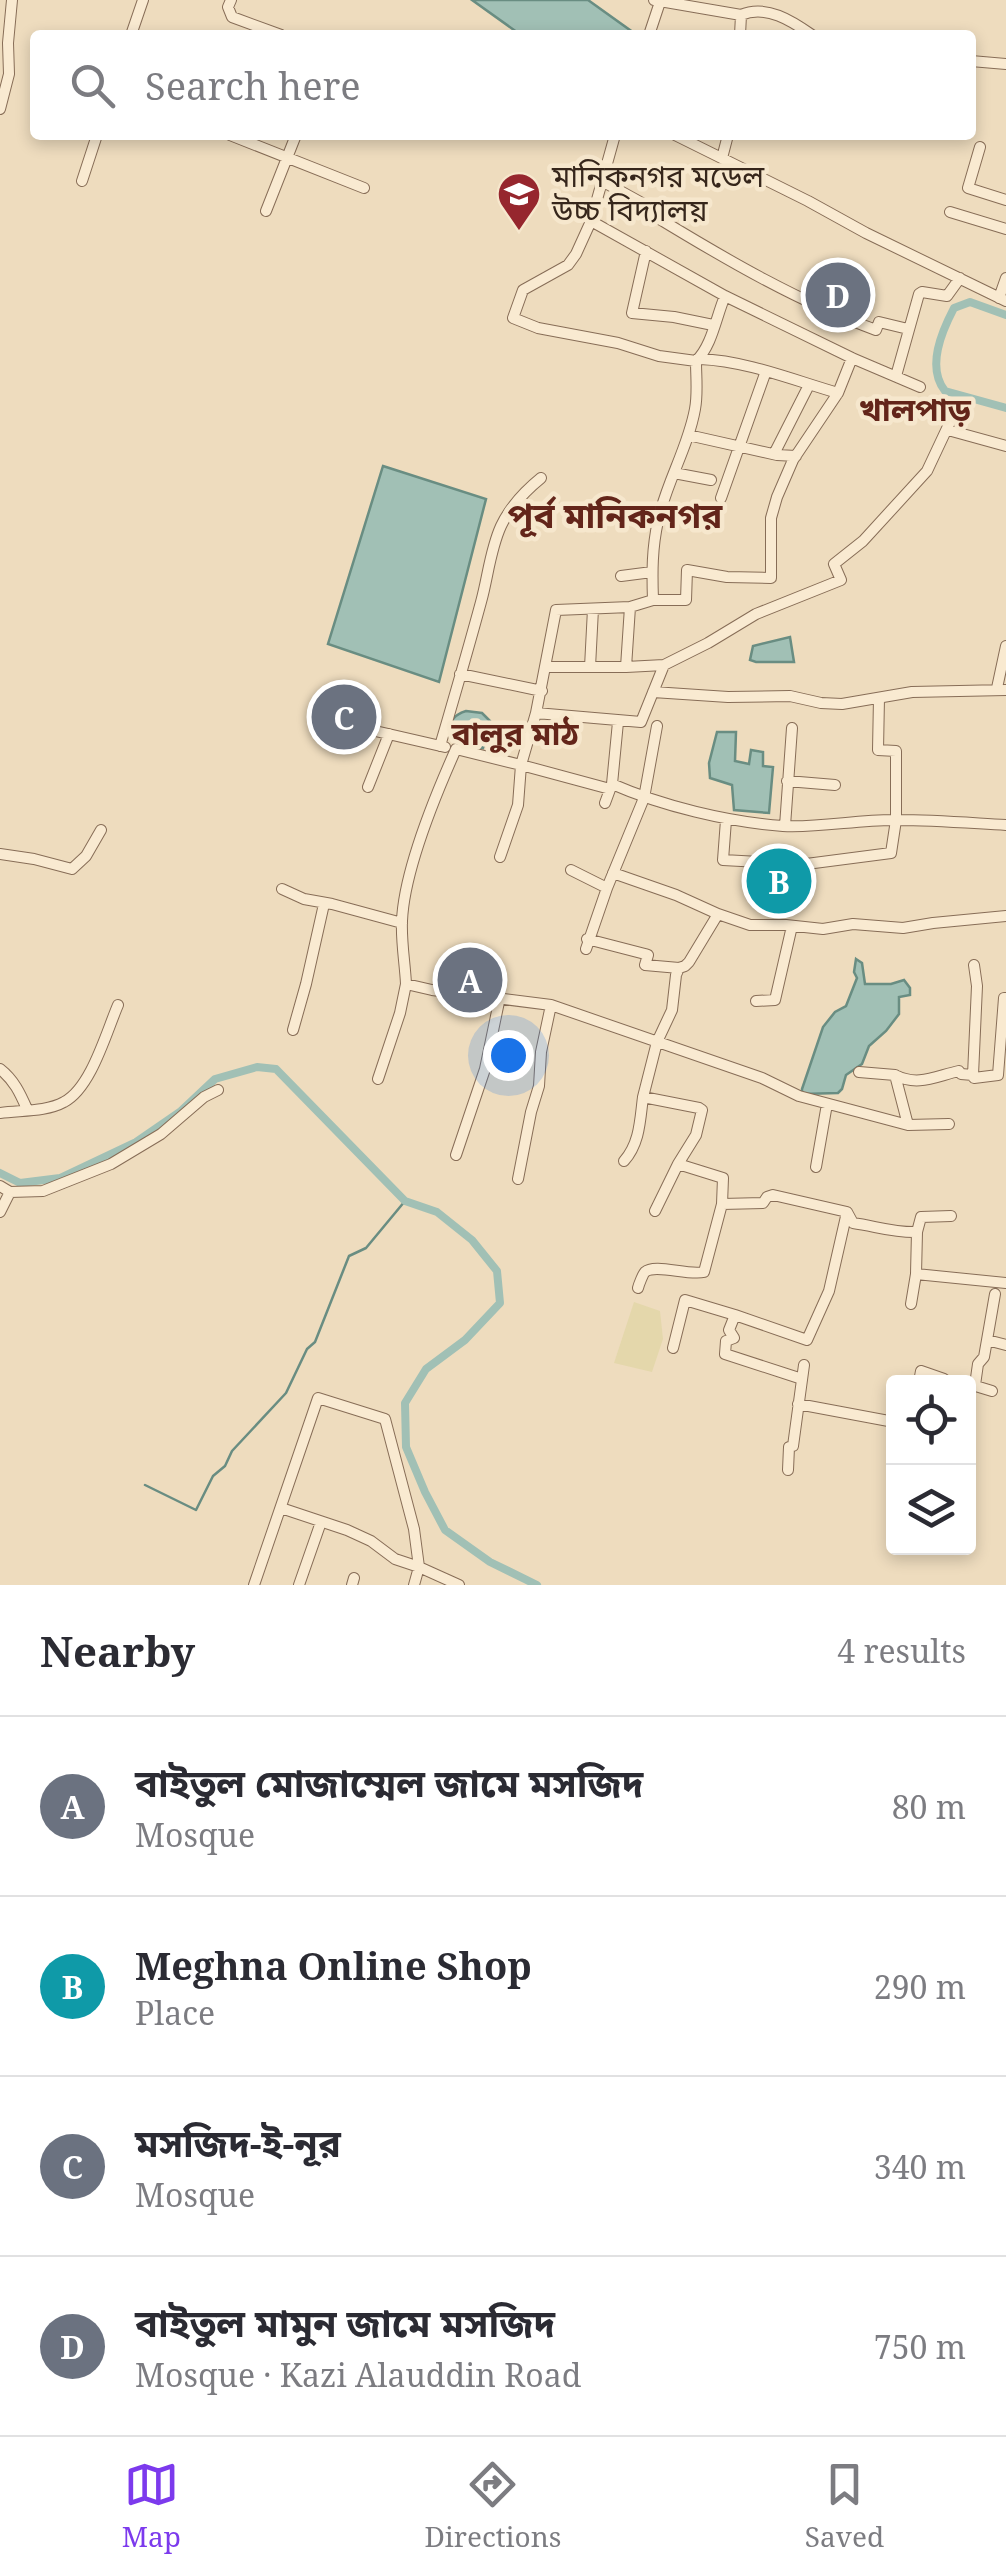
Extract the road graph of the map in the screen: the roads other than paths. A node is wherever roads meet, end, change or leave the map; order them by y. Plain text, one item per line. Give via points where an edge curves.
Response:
1 (12, 0) edge
2 (142, 0) edge
3 (231, 0) edge
4 (657, 1) edge
5 (706, 4) edge
6 (742, 15) junction
7 (651, 29) edge
8 (133, 30) edge
9 (267, 30) edge
10 (740, 30) edge
11 (804, 30) edge
12 (976, 62) edge
13 (1006, 64) edge
14 (0, 109) edge
15 (94, 140) edge
16 (244, 140) edge
17 (294, 140) edge
18 (613, 140) edge
19 (686, 140) edge
20 (727, 140) edge
21 (980, 147) dead end
22 (288, 156) junction
23 (722, 158) junction
24 (82, 181) dead end
25 (602, 181) junction
26 (364, 188) dead end
27 (1006, 200) edge
28 (266, 211) dead end
29 (950, 212) dead end
30 (591, 221) junction
31 (1006, 229) edge
32 (646, 251) junction
33 (960, 278) junction
34 (1006, 278) edge
35 (724, 296) junction
36 (1003, 300) edge
37 (713, 325) junction
38 (908, 330) junction
39 (852, 358) junction
40 (698, 360) junction
41 (766, 371) junction
42 (896, 376) junction
43 (809, 384) junction
44 (920, 387) dead end
45 (838, 393) junction
46 (958, 405) dead end
47 (948, 430) junction
48 (688, 435) junction
49 (739, 446) junction
50 (1006, 446) edge
51 (774, 454) junction
52 (796, 456) junction
53 (674, 473) junction
54 (541, 478) dead end
55 (711, 480) dead end
56 (721, 498) dead end
57 (652, 572) junction
58 (621, 576) dead end
59 (653, 600) junction
60 (630, 607) junction
61 (593, 609) junction
62 (1006, 646) edge
63 (664, 665) junction
64 (547, 667) junction
65 (590, 667) junction
66 (626, 667) junction
67 (460, 674) junction
68 (1001, 689) edge
69 (542, 691) junction
70 (652, 692) junction
71 (879, 698) junction
72 (536, 713) junction
73 (336, 722) dead end
74 (618, 722) junction
75 (658, 726) dead end
76 (792, 728) dead end
77 (389, 734) junction
78 (440, 746) junction
79 (456, 750) junction
80 (521, 765) junction
81 (788, 781) junction
82 (835, 785) dead end
83 (368, 787) dead end
84 (611, 787) junction
85 (644, 798) junction
86 (605, 803) dead end
87 (726, 820) junction
88 (896, 820) junction
89 (1006, 825) edge
90 (785, 826) junction
91 (102, 830) dead end
92 (0, 854) edge
93 (500, 857) dead end
94 (572, 870) dead end
95 (613, 873) junction
96 (607, 888) junction
97 (282, 889) dead end
98 (324, 904) junction
99 (718, 914) junction
100 (1006, 916) edge
101 (402, 923) junction
102 (792, 926) junction
103 (974, 965) dead end
104 (679, 968) junction
105 (406, 984) junction
106 (500, 997) junction
107 (1006, 998) edge
108 (756, 1001) dead end
109 (118, 1005) dead end
110 (551, 1005) junction
111 (292, 1030) dead end
112 (657, 1042) junction
113 (0, 1069) edge
114 (859, 1072) dead end
115 (896, 1075) junction
116 (972, 1075) junction
117 (378, 1079) dead end
118 (218, 1090) dead end
119 (643, 1097) junction
120 (827, 1104) junction
121 (26, 1109) junction
122 (0, 1113) edge
123 (949, 1124) dead end
124 (908, 1126) junction
125 (456, 1154) dead end
126 (624, 1161) dead end
127 (678, 1164) junction
128 (816, 1167) dead end
129 (518, 1179) dead end
130 (5, 1189) edge
131 (722, 1204) junction
132 (655, 1211) dead end
133 (0, 1212) edge
134 (847, 1212) junction
135 (951, 1216) dead end
136 (917, 1232) junction
137 (916, 1274) junction
138 (693, 1275) junction
139 (1006, 1284) edge
140 (638, 1288) dead end
141 (995, 1294) dead end
142 (685, 1300) junction
143 (911, 1304) dead end
144 (735, 1315) junction
145 (987, 1340) junction
146 (1006, 1345) edge
147 (673, 1348) dead end
148 (804, 1366) dead end
149 (975, 1375) edge
150 (802, 1379) junction
151 (976, 1385) edge
152 (992, 1391) dead end
153 (798, 1404) junction
154 (886, 1420) edge
155 (788, 1470) dead end
156 (281, 1508) junction
157 (320, 1522) junction
158 (419, 1567) junction
159 (254, 1585) edge
160 (299, 1585) edge
161 (414, 1585) edge
162 (459, 1585) edge

1 - 14 street via 9,74
2 - 8 street
3 - 9 street via 232,17
4 - 5 street
4 - 7 street
5 - 6 street
6 - 10 street
6 - 11 street via 778,14
12 - 13 street
15 - 24 street
16 - 22 street
17 - 22 street
18 - 25 street
19 - 23 street
20 - 23 street
21 - 27 street via 968,188
22 - 26 street
22 - 28 street
23 - 33 street
25 - 30 street
25 - 38 street via 725,259 794,293 876,330 879,322
29 - 31 street
30 - 32 street
30 - 40 street via 568,265 523,290 514,320
32 - 35 street
32 - 37 street via 632,314
33 - 36 street
33 - 38 street via 947,296 919,294
34 - 36 street
35 - 37 street
35 - 39 street
37 - 40 street
38 - 42 street
39 - 42 street
39 - 45 street
40 - 41 street
40 - 48 street
41 - 43 street
41 - 49 street
42 - 44 street
43 - 45 street
43 - 51 street
45 - 52 street
46 - 47 street
47 - 50 street
47 - 63 street via 926,471 834,564 842,580 756,614
48 - 49 street
48 - 53 street
49 - 51 street
49 - 56 street
51 - 52 street
52 - 59 street via 771,518 772,578 687,570 686,600
53 - 55 street
53 - 57 street via 658,519
54 - 67 street via 502,524
57 - 58 street
57 - 59 street
59 - 60 street
60 - 61 street
60 - 66 street
61 - 64 street via 556,610
61 - 65 street
62 - 68 street
63 - 66 street
63 - 70 street
64 - 65 street
64 - 69 street
65 - 66 street
67 - 69 street
67 - 78 street
68 - 71 street
69 - 72 street
70 - 71 street via 842,704
70 - 74 street via 640,722
71 - 88 street via 878,750 896,751
72 - 74 street
72 - 80 street
73 - 77 street
74 - 84 street
75 - 85 street
76 - 81 street
77 - 78 street
77 - 83 street
78 - 79 street
79 - 80 street
79 - 101 street via 418,849
80 - 84 street
80 - 93 street via 518,805
81 - 82 street
81 - 90 street
84 - 85 street
84 - 86 street
85 - 87 street
85 - 95 street
87 - 88 street via 723,860 791,866 891,854
87 - 90 street
88 - 89 street
88 - 90 street
91 - 92 street via 72,869
94 - 96 street
95 - 96 street
95 - 99 street
96 - 104 street via 586,944 646,954 645,965
97 - 98 street
98 - 101 street
98 - 111 street
99 - 102 street via 750,925
99 - 104 street
100 - 102 street via 903,928
101 - 105 street
102 - 108 street via 774,1000
103 - 116 street
104 - 112 street via 672,1010
105 - 106 street
105 - 117 street
106 - 110 street
106 - 125 street
107 - 116 street via 998,1075
109 - 121 street via 77,1091 54,1106
110 - 112 street
110 - 129 street
112 - 119 street
112 - 120 street
113 - 121 street
114 - 115 street
115 - 116 street via 921,1081
115 - 124 street
118 - 130 street via 111,1164 43,1191
119 - 126 street via 639,1131
119 - 127 street via 702,1110
120 - 124 street
120 - 128 street
121 - 122 street
123 - 124 street
127 - 131 street via 723,1178
127 - 132 street
130 - 133 street
131 - 134 street via 763,1203 773,1195
131 - 138 street via 706,1269
134 - 136 street via 853,1223
134 - 144 street via 828,1290 806,1340
135 - 136 street via 921,1217
136 - 137 street
137 - 139 street
137 - 143 street
138 - 140 street via 652,1268
138 - 142 street
141 - 145 street
142 - 144 street
142 - 147 street
144 - 150 street via 725,1354
145 - 146 street
145 - 149 street
148 - 150 street
150 - 153 street
151 - 152 street
153 - 154 street
153 - 155 street
156 - 157 street
156 - 158 street via 318,1398 385,1419
156 - 159 street
157 - 158 street
157 - 160 street
158 - 161 street
158 - 162 street

